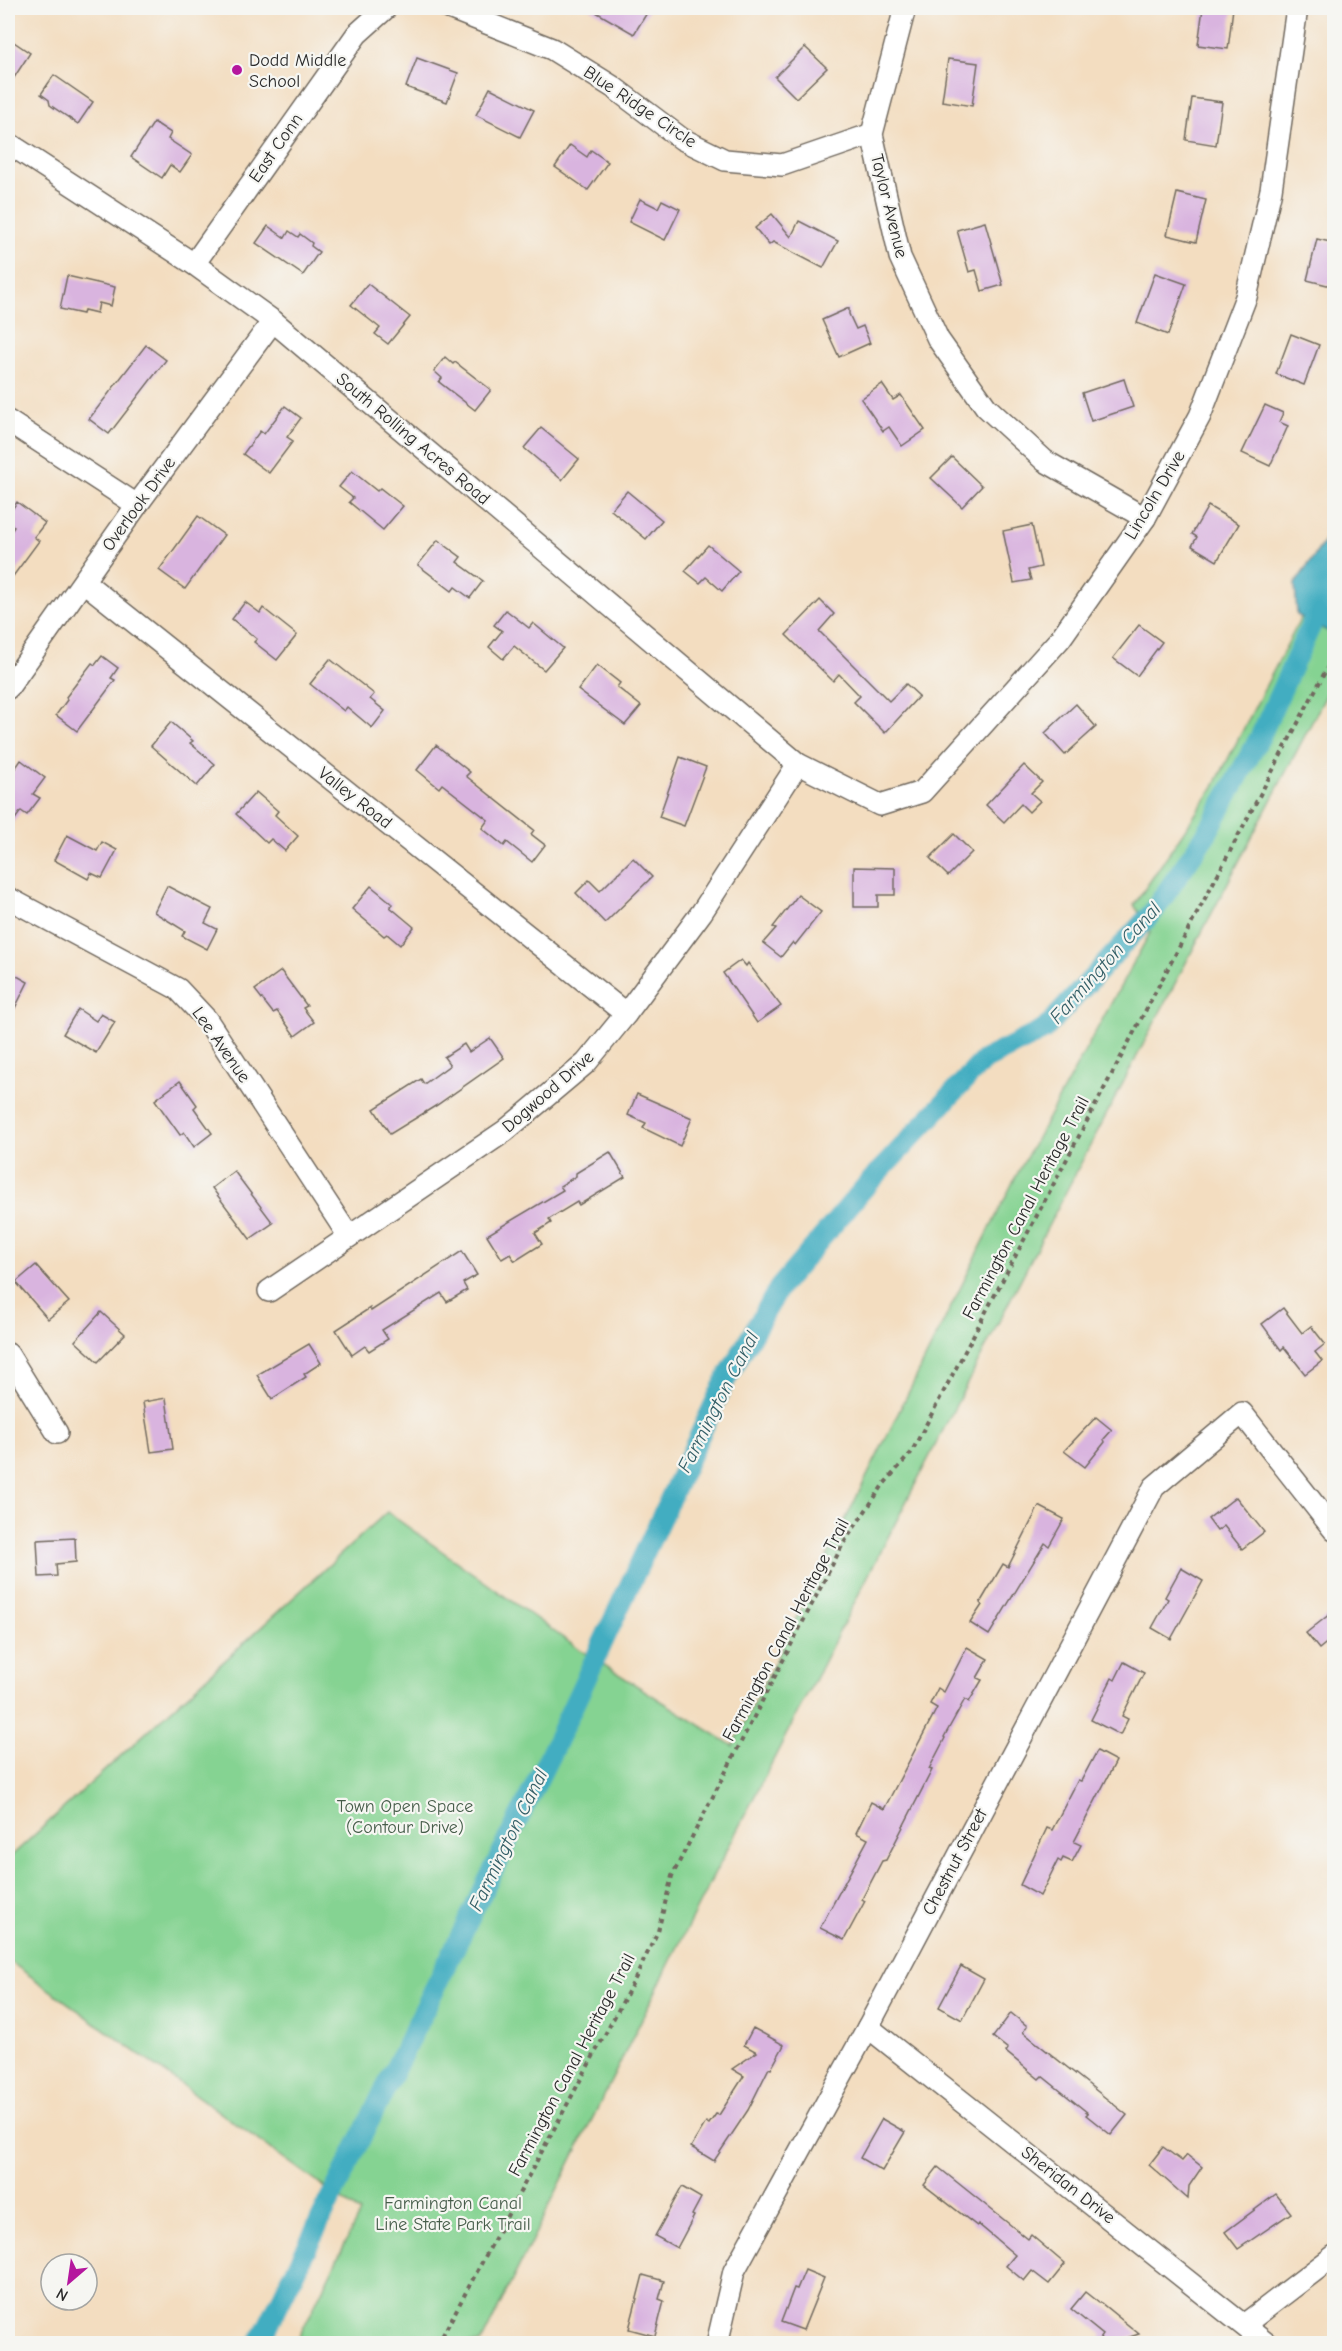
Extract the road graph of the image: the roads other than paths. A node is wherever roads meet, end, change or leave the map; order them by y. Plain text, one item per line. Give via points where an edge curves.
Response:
1 (386, 8) edge
2 (449, 8) edge
3 (905, 8) edge
4 (1297, 8) edge
5 (872, 134) junction
6 (8, 143) edge
7 (194, 264) junction
8 (273, 321) junction
9 (8, 421) edge
10 (137, 506) junction
11 (1145, 518) junction
12 (84, 582) junction
13 (8, 688) edge
14 (798, 764) junction
15 (8, 898) edge
16 (626, 1014) junction
17 (348, 1235) junction
18 (269, 1291) dead end
19 (8, 1354) edge
20 (57, 1433) dead end
21 (1335, 1530) edge
22 (868, 2027) junction
23 (1335, 2256) edge
24 (1245, 2324) junction
25 (717, 2343) edge
26 (1267, 2343) edge

1 - 7 street, East Conn via 357,34
2 - 5 street, Blue Ridge Circle via 552,49 613,87 682,139 725,160 782,165
3 - 5 street, Taylor Avenue
4 - 11 street, Lincoln Drive via 1271,190 1246,297 1200,416
5 - 11 street, Taylor Avenue via 900,257 938,339 986,407 1045,461
6 - 7 street, South Rolling Acres Road
7 - 8 street, South Rolling Acres Road
8 - 10 street, Overlook Drive
8 - 14 street, South Rolling Acres Road
9 - 10 street
10 - 12 street, Overlook Drive
11 - 14 street, Lincoln Drive via 1060,639 922,792 880,805
12 - 13 street, Overlook Drive
12 - 16 street, Valley Road
14 - 16 street, Dogwood Drive via 702,912
15 - 17 street, Lee Avenue via 178,989 207,1020
16 - 17 street, Dogwood Drive via 586,1063 505,1131
17 - 18 street, Dogwood Drive
19 - 20 street
21 - 22 street, Chestnut Street via 1242,1413 1155,1487
22 - 24 street, Sheridan Drive
22 - 25 street, Chestnut Street via 734,2271
23 - 24 street
24 - 26 street, Sheridan Drive

